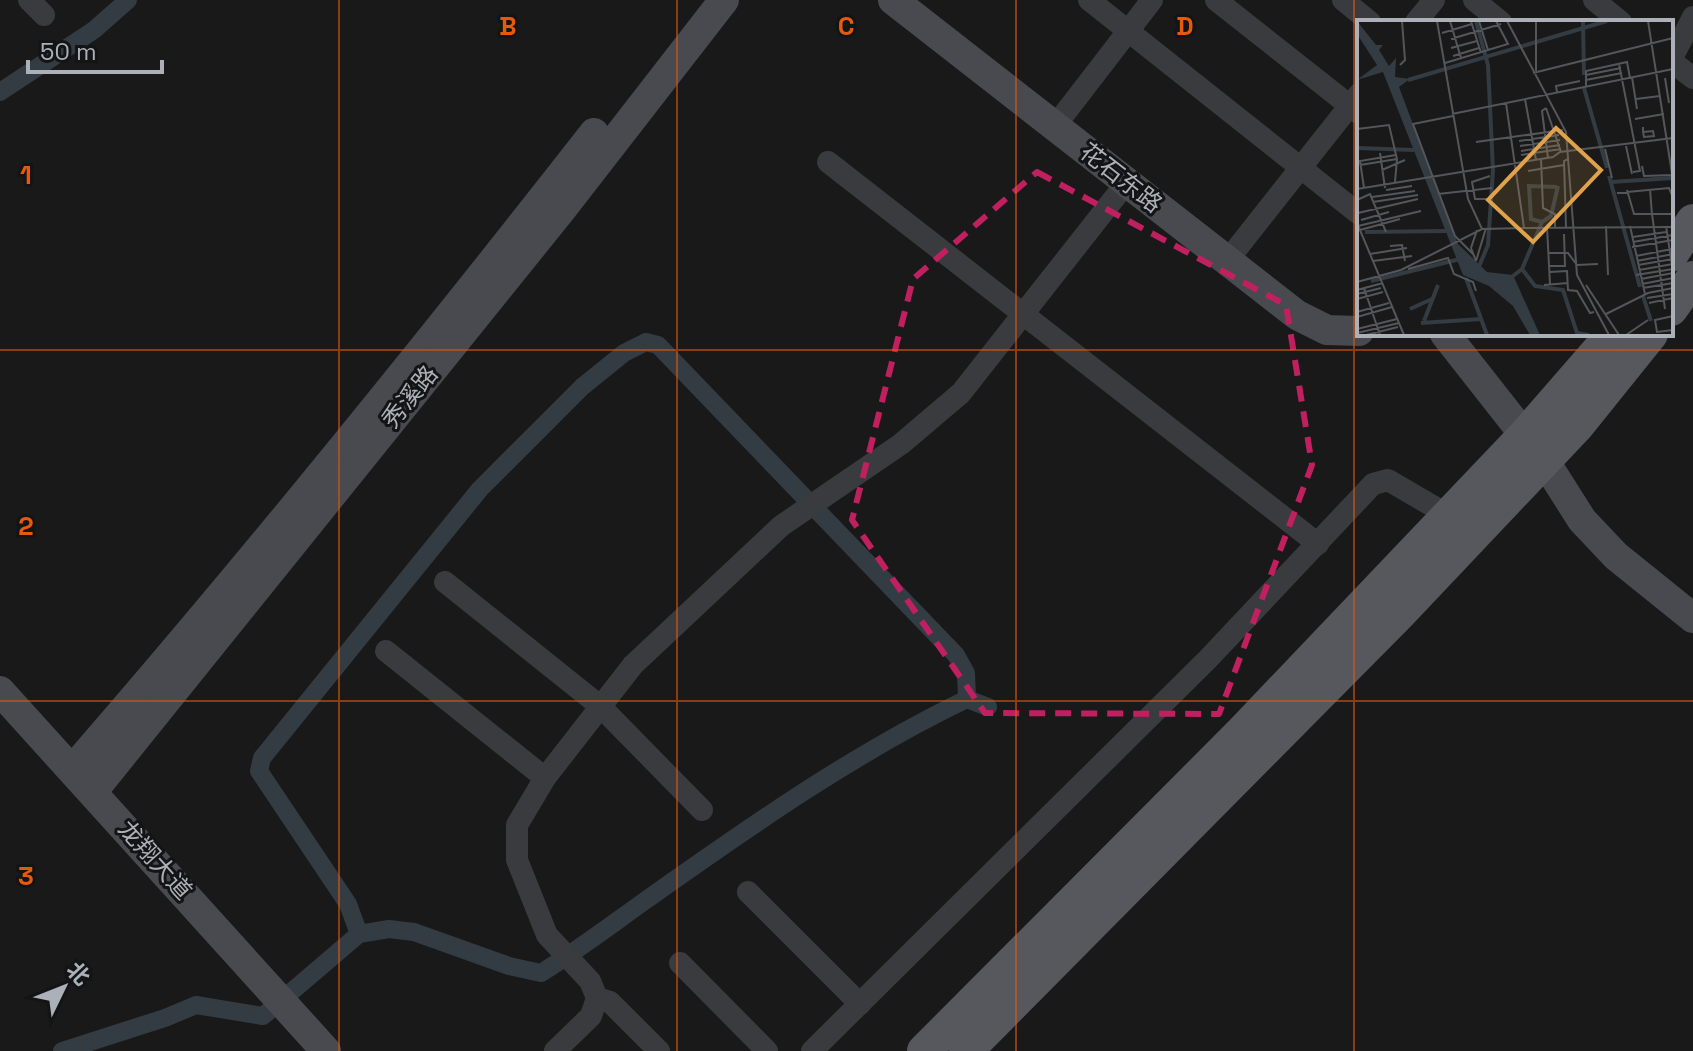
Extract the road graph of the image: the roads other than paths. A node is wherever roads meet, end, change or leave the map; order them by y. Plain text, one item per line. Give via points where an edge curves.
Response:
1 (698, 0) edge
2 (724, 0) edge
3 (893, 0) edge
4 (1089, 0) edge
5 (1152, 0) edge
6 (1216, 0) edge
7 (1343, 0) edge
8 (1434, 0) edge
9 (1474, 0) edge
10 (1594, 0) edge
11 (1693, 17) edge
12 (1368, 20) edge
13 (1418, 20) edge
14 (1499, 20) edge
15 (1619, 20) edge
16 (1128, 31) junction
17 (1673, 57) edge
18 (1673, 63) edge
19 (1693, 78) edge
20 (1356, 105) edge
21 (1055, 126) junction
22 (828, 162) dead end
23 (1300, 168) junction
24 (1127, 182) junction
25 (1357, 212) edge
26 (1693, 221) edge
27 (1673, 252) edge
28 (1227, 261) junction
29 (1693, 278) edge
30 (1673, 306) edge
31 (1024, 314) junction
32 (1357, 331) edge
33 (1612, 336) edge
34 (1649, 336) edge
35 (1457, 339) edge
36 (1534, 447) junction
37 (1448, 515) junction
38 (1318, 544) junction
39 (445, 582) dead end
40 (1693, 618) edge
41 (386, 651) dead end
42 (0, 691) edge
43 (600, 706) junction
44 (545, 778) junction
45 (83, 780) junction
46 (702, 810) dead end
47 (748, 892) dead end
48 (680, 963) dead end
49 (597, 998) junction
50 (860, 1004) junction
51 (317, 1040) edge
52 (346, 1051) edge
53 (555, 1051) edge
54 (659, 1051) edge
55 (767, 1051) edge
56 (812, 1051) edge
57 (924, 1051) edge
58 (966, 1051) edge

1 - 45 main road, 秀溪路 via 183,643
2 - 45 main road, 秀溪路 via 561,210
3 - 21 main road, 花石东路
4 - 16 street
5 - 16 street
6 - 20 street
7 - 12 street
8 - 13 street
9 - 14 street
10 - 15 street
11 - 17 street
16 - 21 street
16 - 23 street
18 - 19 street
20 - 23 street
21 - 24 main road, 花石东路
22 - 31 street
23 - 25 street
23 - 28 street
24 - 28 main road, 花石东路
24 - 31 street
26 - 27 main road
28 - 32 main road, 花石东路 via 1297,315 1327,330
29 - 30 main road
31 - 38 street
31 - 43 street via 941,412 781,526 641,657
33 - 36 main road
34 - 36 main road via 1577,426
35 - 36 main road
36 - 37 main road
36 - 40 main road via 1582,520 1616,556
36 - 58 main road via 1399,614
37 - 38 street via 1388,480 1373,484
37 - 57 main road via 1242,732
38 - 50 street
39 - 43 street
41 - 44 street
42 - 45 main road, 龙翔大道
43 - 44 street
43 - 46 street
44 - 49 street via 517,825 517,860 547,935 590,981
45 - 51 main road, 龙翔大道
47 - 50 street
48 - 55 street
49 - 53 street via 591,1016
49 - 54 street via 610,1002
50 - 56 street
51 - 52 main road, 龙翔大道

